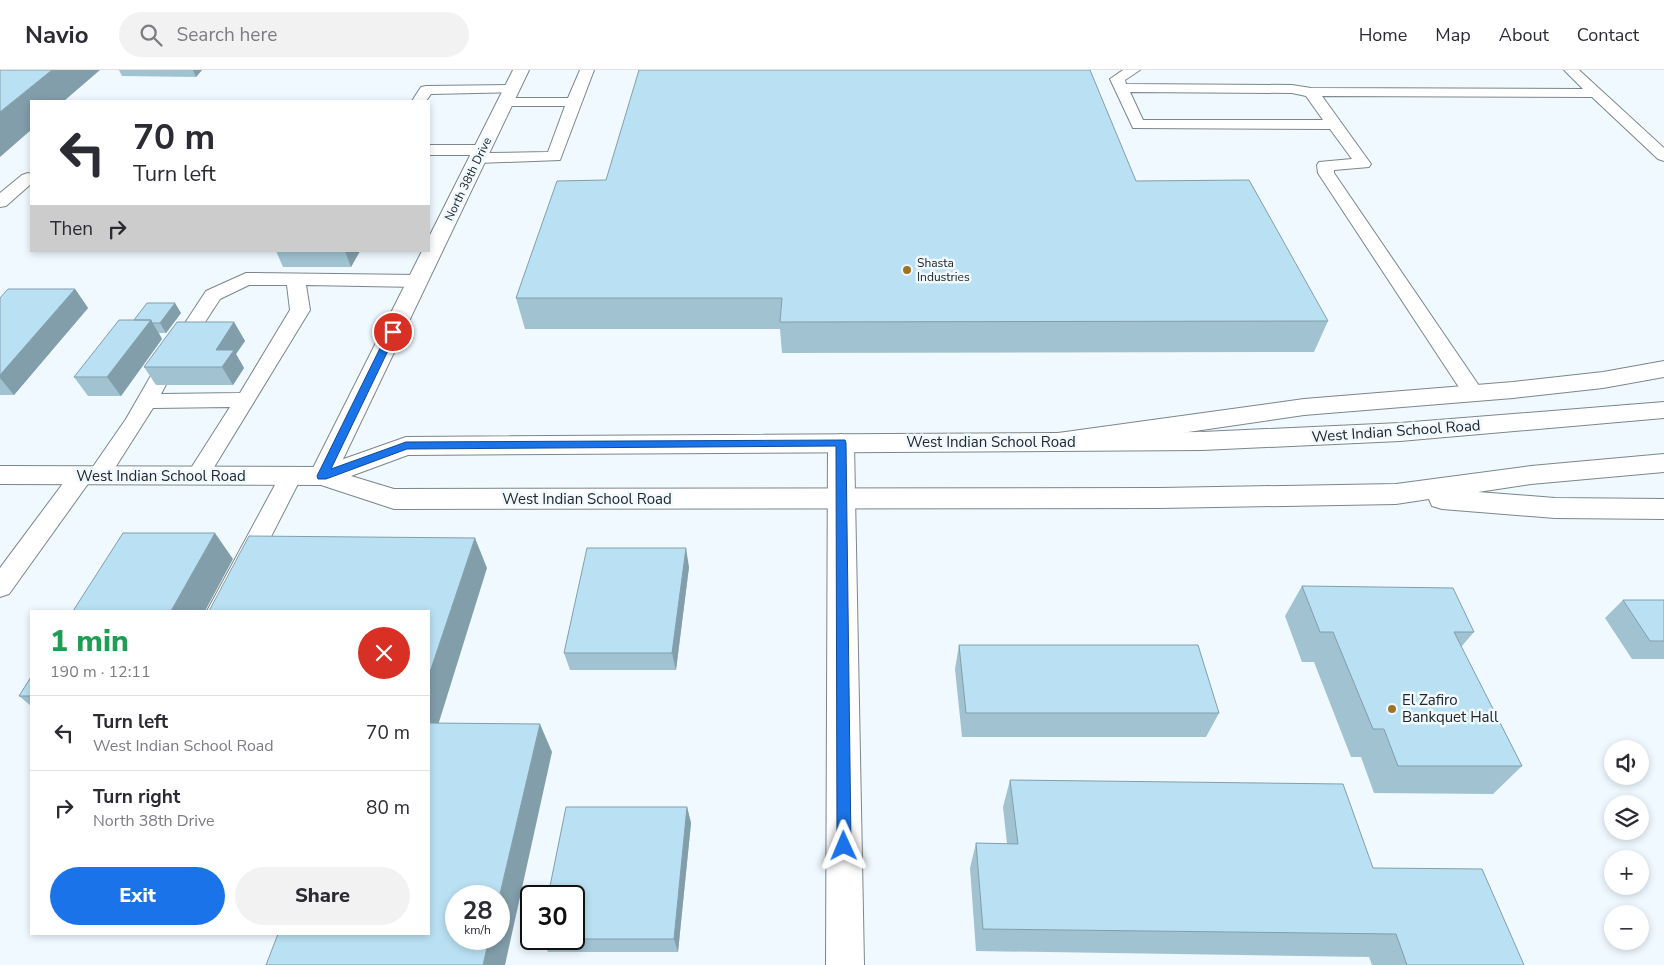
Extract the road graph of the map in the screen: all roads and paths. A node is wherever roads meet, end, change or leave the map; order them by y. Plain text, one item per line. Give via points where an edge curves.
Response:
1 (521, 70) edge
2 (587, 70) edge
3 (1133, 70) edge
4 (1571, 70) edge
5 (1293, 77) dead end
6 (1119, 84) junction
7 (1311, 92) junction
8 (1596, 93) junction
9 (508, 96) junction
10 (420, 100) edge
11 (574, 102) junction
12 (1334, 124) junction
13 (430, 150) edge
14 (480, 154) junction
15 (1664, 156) edge
16 (28, 178) dead end
17 (0, 202) edge
18 (296, 280) junction
19 (418, 281) junction
20 (1664, 369) edge
21 (1474, 393) junction
22 (246, 400) junction
23 (147, 401) junction
24 (1664, 410) edge
25 (1058, 442) junction
26 (841, 443) junction
27 (1664, 462) edge
28 (0, 475) edge
29 (89, 476) junction
30 (197, 476) junction
31 (291, 476) junction
32 (322, 476) junction
33 (1396, 494) junction
34 (841, 499) junction
35 (1664, 509) edge
36 (8, 565) edge
37 (0, 587) edge
38 (221, 610) edge
39 (845, 965) edge

1 - 9 main road, North 38th Drive
2 - 11 lane
3 - 6 lane
4 - 8 lane
5 - 7 lane
6 - 7 lane
6 - 12 lane via 1138,126
7 - 8 lane
7 - 12 lane
8 - 15 lane
9 - 10 lane via 426,90
9 - 11 lane
9 - 14 main road, North 38th Drive
11 - 14 lane via 554,157
12 - 21 lane via 1363,164 1325,165 1326,173
13 - 14 lane
14 - 19 main road, North 38th Drive
16 - 17 lane
18 - 19 lane
18 - 22 lane via 300,310
18 - 23 lane via 246,279 213,295
19 - 32 main road, North 38th Drive
20 - 21 main road via 1594,381
21 - 25 main road via 1304,407
22 - 23 lane
22 - 30 lane
23 - 29 lane via 135,422
24 - 25 main road, West Indian School Road via 1400,432 1202,441
25 - 26 main road, West Indian School Road
26 - 32 main road, West Indian School Road via 406,446
26 - 34 main road
27 - 33 main road, West Indian School Road via 1531,475
28 - 29 main road, West Indian School Road
29 - 30 main road, West Indian School Road
29 - 36 lane
30 - 31 main road, West Indian School Road
31 - 32 main road, West Indian School Road
31 - 38 lane
32 - 34 main road, West Indian School Road via 394,499
33 - 34 main road, West Indian School Road
33 - 35 main road via 1555,508
34 - 39 main road
36 - 37 lane

